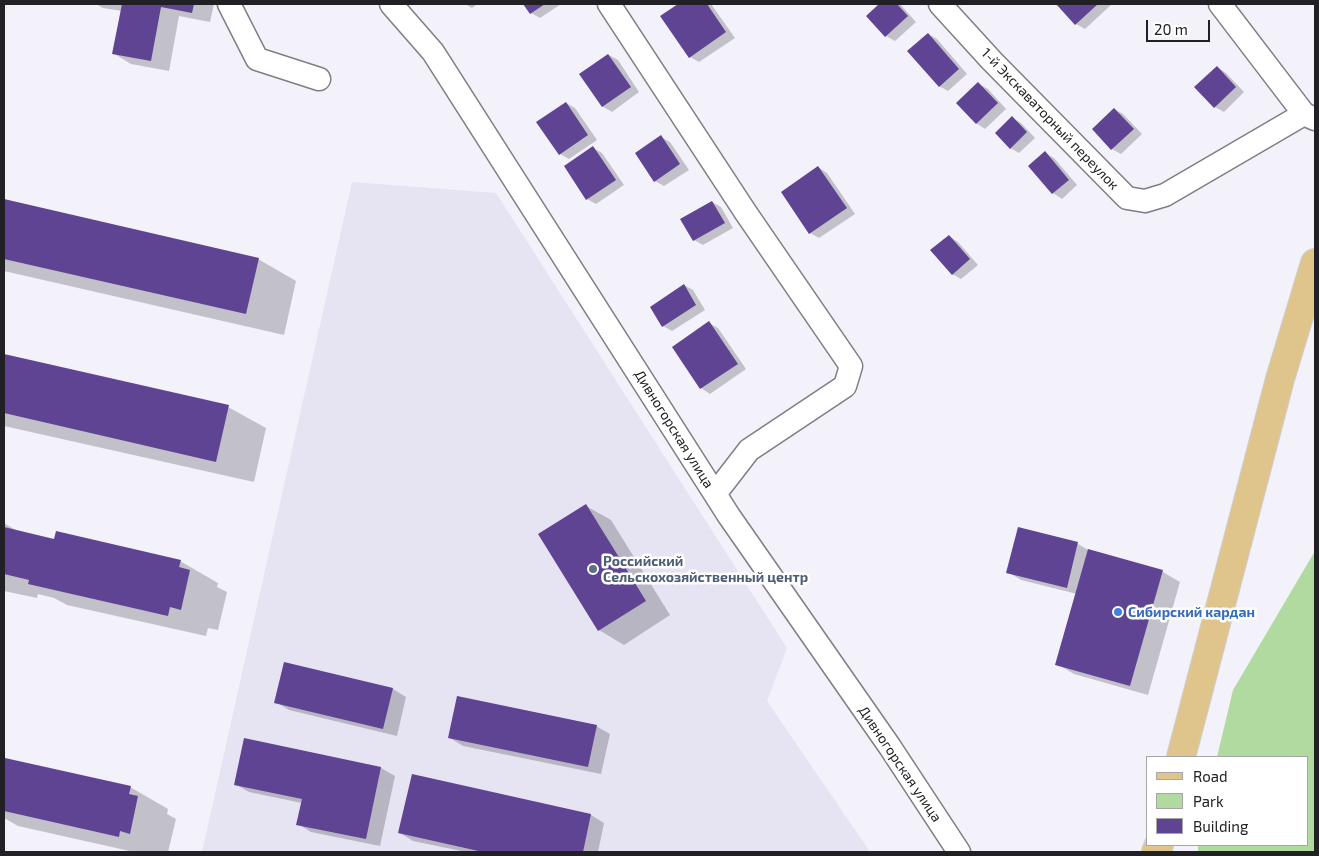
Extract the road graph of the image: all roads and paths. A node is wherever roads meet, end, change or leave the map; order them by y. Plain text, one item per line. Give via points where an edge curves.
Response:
1 (229, 4) edge
2 (392, 4) edge
3 (609, 4) edge
4 (940, 4) edge
5 (1220, 4) edge
6 (319, 79) dead end
7 (1309, 117) edge
8 (1315, 263) edge
9 (715, 494) junction
10 (1181, 756) edge
11 (959, 852) edge

1 - 6 street via 257,59
2 - 9 street, Дивногорская улица via 433,52
3 - 9 street via 851,366 845,386 749,450
4 - 7 street, 1-й Экскаваторный переулок via 1127,198 1145,201 1166,195
5 - 7 street, 1-й Экскаваторный переулок
8 - 10 main road via 1280,379
9 - 11 street, Дивногорская улица

